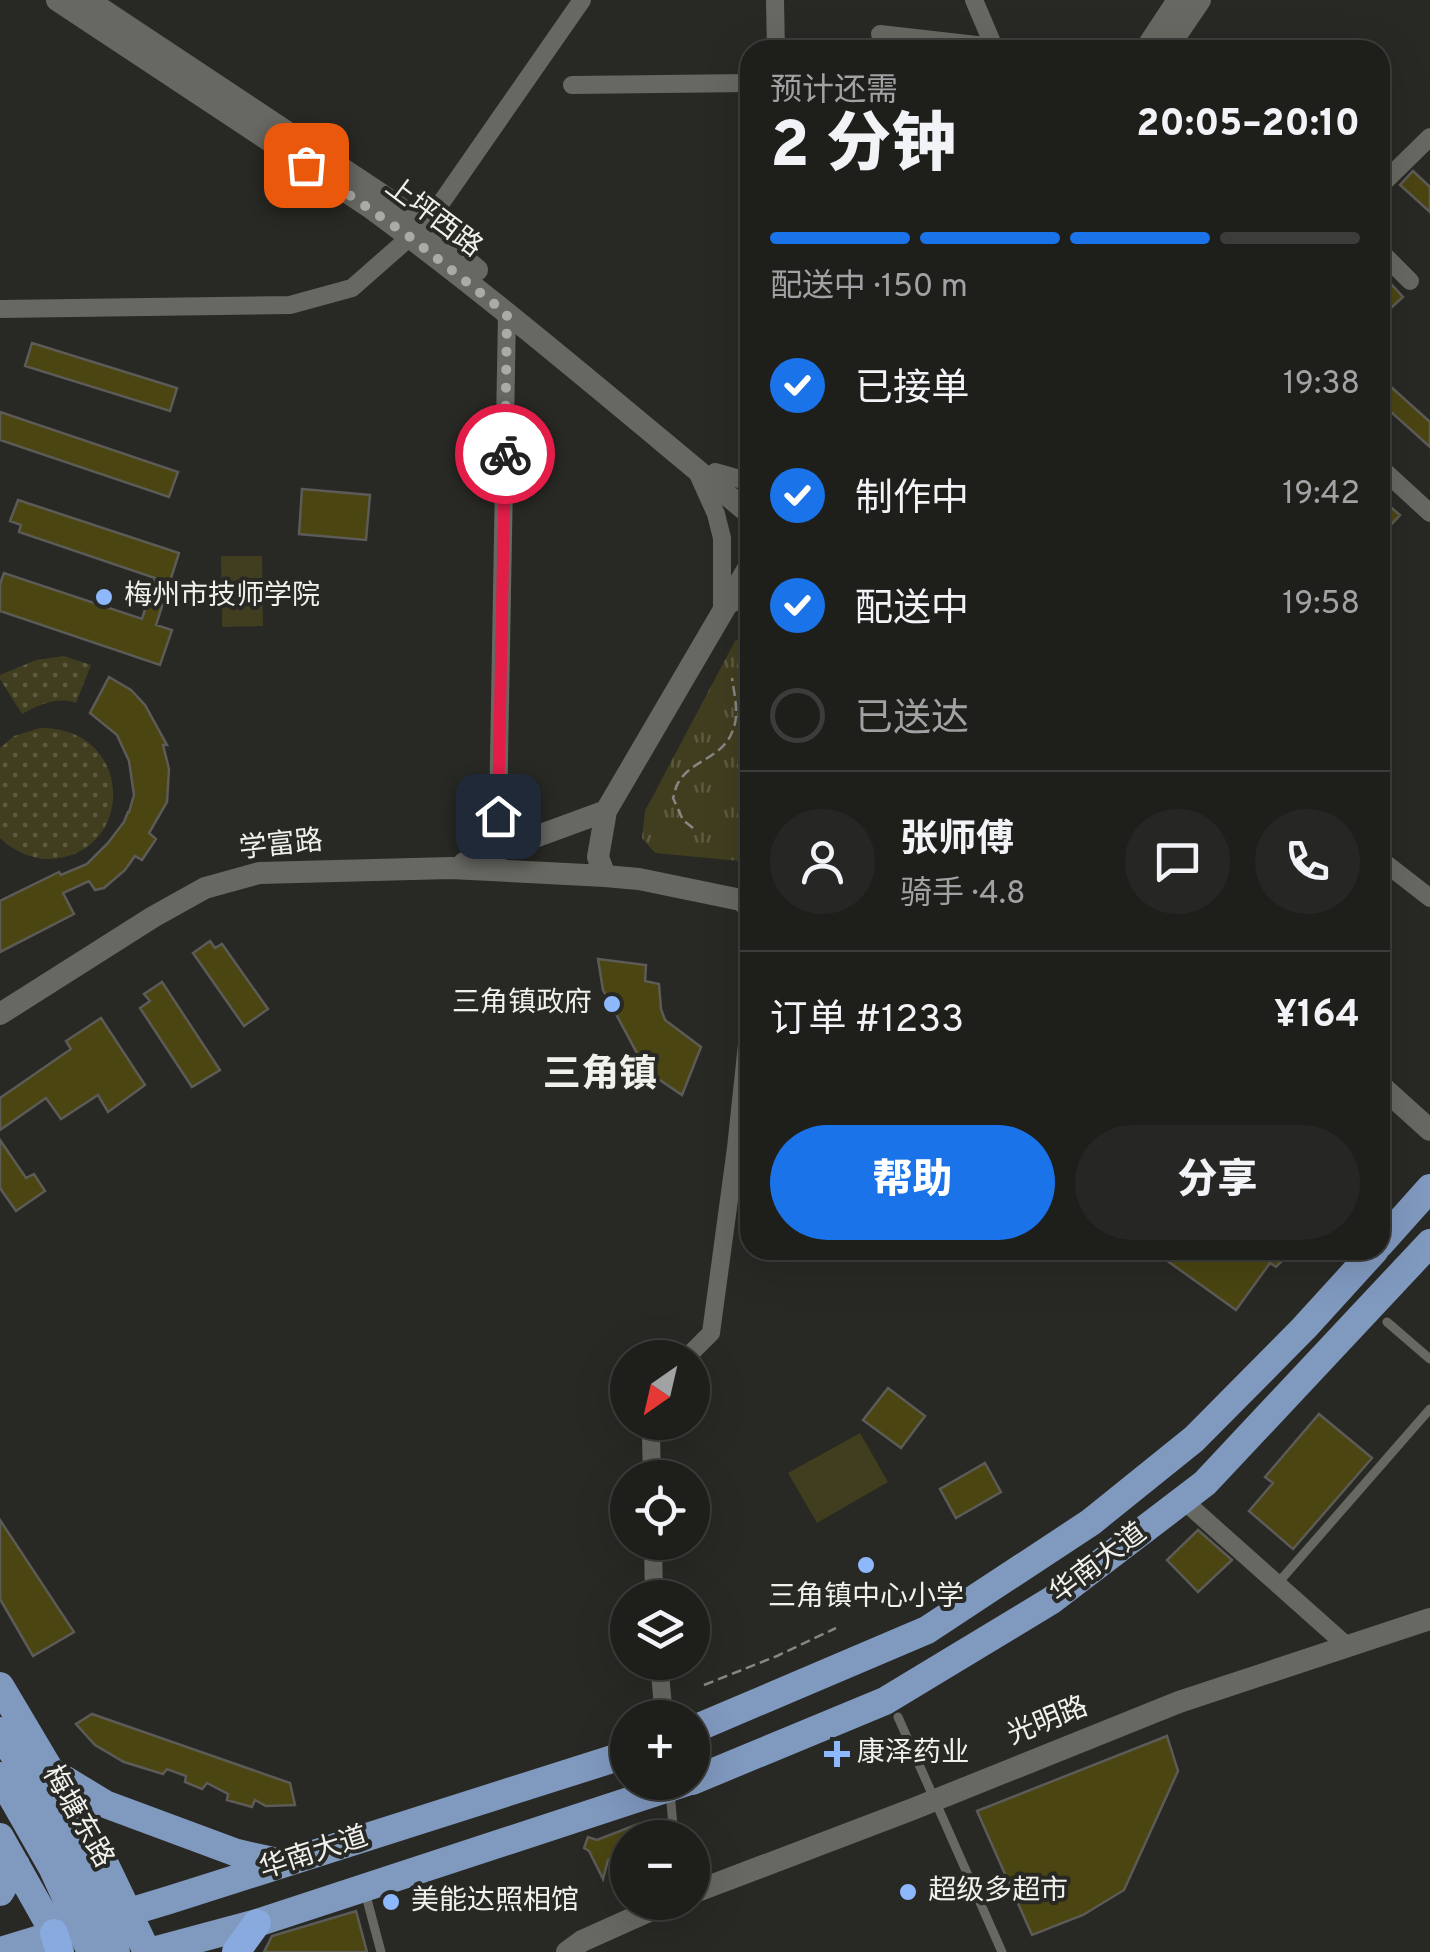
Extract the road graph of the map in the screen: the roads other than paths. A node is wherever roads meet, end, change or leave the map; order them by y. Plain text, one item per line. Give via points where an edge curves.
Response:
1 (58, 0) edge
2 (88, 0) edge
3 (582, 0) edge
4 (775, 0) edge
5 (974, 0) edge
6 (1178, 0) edge
7 (1200, 0) edge
8 (880, 34) dead end
9 (776, 40) edge
10 (933, 40) edge
11 (991, 40) edge
12 (1152, 40) edge
13 (1173, 40) edge
14 (740, 83) edge
15 (572, 85) dead end
16 (1430, 136) edge
17 (1390, 176) edge
18 (418, 232) junction
19 (1390, 260) edge
20 (1410, 281) dead end
21 (0, 309) edge
22 (507, 314) junction
23 (705, 470) junction
24 (1390, 476) edge
25 (740, 479) edge
26 (740, 495) edge
27 (740, 504) edge
28 (1430, 514) edge
29 (740, 582) edge
30 (740, 601) edge
31 (724, 609) junction
32 (606, 811) junction
33 (498, 816) dead end
34 (1390, 867) edge
35 (451, 868) junction
36 (605, 876) junction
37 (1430, 898) edge
38 (740, 900) edge
39 (0, 1014) edge
40 (1390, 1081) edge
41 (1390, 1093) edge
42 (740, 1110) edge
43 (1430, 1117) edge
44 (1430, 1130) edge
45 (1430, 1188) edge
46 (1390, 1233) edge
47 (1430, 1243) edge
48 (1365, 1260) edge
49 (1430, 1264) edge
50 (1394, 1280) junction
51 (1333, 1296) junction
52 (1357, 1320) junction
53 (1387, 1322) dead end
54 (704, 1340) edge
55 (1430, 1360) edge
56 (1430, 1408) edge
57 (1182, 1500) junction
58 (1278, 1583) junction
59 (1430, 1619) edge
60 (1348, 1646) junction
61 (0, 1686) edge
62 (898, 1716) dead end
63 (710, 1722) edge
64 (0, 1731) edge
65 (610, 1760) edge
66 (51, 1772) junction
67 (710, 1773) edge
68 (0, 1776) edge
69 (634, 1800) edge
70 (935, 1800) junction
71 (0, 1837) edge
72 (284, 1863) junction
73 (16, 1865) junction
74 (710, 1886) edge
75 (364, 1888) junction
76 (0, 1892) edge
77 (129, 1913) junction
78 (629, 1920) edge
79 (257, 1923) junction
80 (57, 1942) edge
81 (0, 1951) edge
82 (91, 1952) edge
83 (116, 1952) edge
84 (148, 1952) edge
85 (236, 1952) edge
86 (381, 1952) edge
87 (567, 1952) edge
88 (1002, 1952) edge

1 - 18 street, 上坪西路 via 368,206
2 - 18 street, 上坪西路 via 379,193
3 - 18 street
4 - 9 street
5 - 11 street
6 - 12 street
7 - 13 street
8 - 10 street
14 - 15 street
16 - 17 street
18 - 21 street via 352,288 290,305
18 - 22 street, 上坪西路
18 - 23 street, 上坪西路
19 - 20 street
22 - 23 street, 上坪西路
22 - 33 street
23 - 25 street
23 - 26 street, 上坪西路
23 - 27 street, 上坪西路
23 - 31 street via 722,538
24 - 28 street
29 - 31 street
30 - 31 street
31 - 32 street
32 - 35 street
32 - 36 street via 598,857
34 - 37 street
35 - 36 street, 学富路
35 - 39 street, 学富路 via 259,873 204,888
36 - 38 street, 学富路
40 - 43 street
41 - 44 street
42 - 54 street via 711,1333
45 - 46 main road
47 - 50 main road, 华南大道
48 - 51 main road, 华南大道
49 - 50 street
50 - 52 main road, 华南大道
51 - 52 main road
51 - 63 main road, 华南大道 via 1194,1439 1091,1522 928,1630
52 - 57 main road, 华南大道
53 - 55 lane
56 - 58 lane
57 - 58 street
57 - 67 main road, 华南大道 via 1052,1600 885,1701
58 - 60 street
59 - 60 street, 光明路
60 - 70 street, 光明路 via 1178,1702
61 - 66 main road, 梅塘东路
62 - 70 lane
64 - 83 main road via 62,1837
65 - 72 main road, 华南大道
66 - 72 main road via 105,1804 237,1853
66 - 77 main road, 梅塘东路
68 - 82 main road
69 - 75 main road, 华南大道
70 - 74 street, 光明路
70 - 88 lane
71 - 73 main road
72 - 77 main road, 华南大道
73 - 76 main road
73 - 80 main road
75 - 79 main road, 华南大道
75 - 86 lane
77 - 80 main road, 华南大道
77 - 84 main road, 梅塘东路
78 - 87 street
79 - 84 main road, 华南大道
79 - 85 highway
80 - 81 main road, 华南大道

